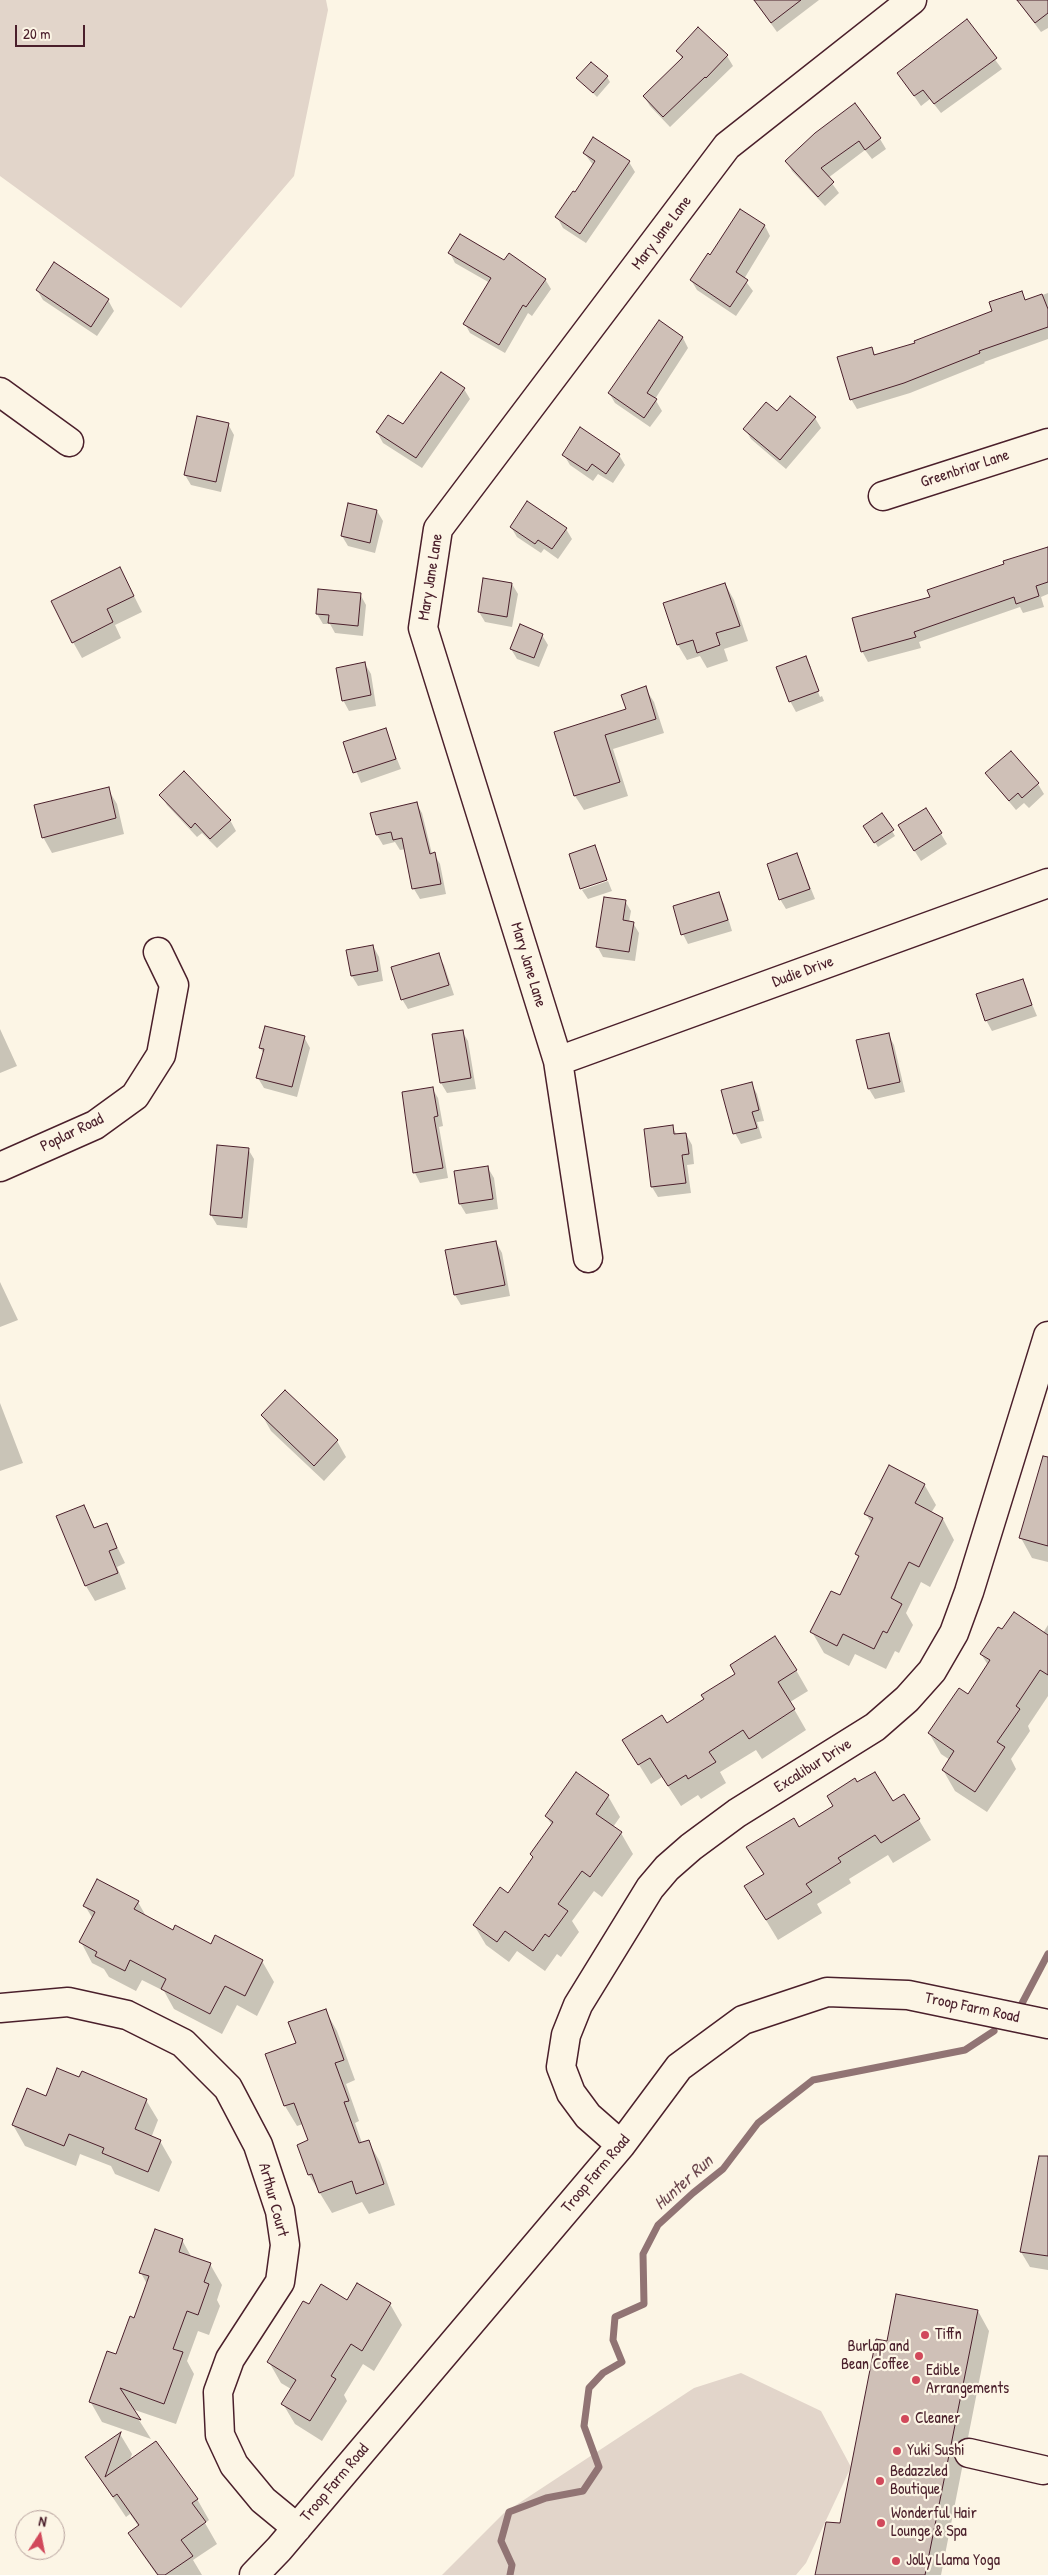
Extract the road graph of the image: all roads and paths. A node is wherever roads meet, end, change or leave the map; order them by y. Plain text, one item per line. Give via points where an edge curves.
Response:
1 (912, 0) edge
2 (0, 392) edge
3 (69, 442) dead end
4 (1048, 443) edge
5 (883, 496) dead end
6 (1048, 883) edge
7 (158, 952) dead end
8 (558, 1061) junction
9 (0, 1167) edge
10 (588, 1258) dead end
11 (1048, 1336) edge
12 (0, 2008) edge
13 (1048, 2024) edge
14 (621, 2145) junction
15 (969, 2453) dead end
16 (1043, 2470) dead end
17 (297, 2528) junction
18 (254, 2575) edge

1 - 8 street, Mary Jane Lane via 727,146 438,529 423,628
2 - 3 street
4 - 5 street, Greenbriar Lane
6 - 8 street, Dudie Drive
7 - 9 street, Poplar Road via 174,984 161,1054 135,1096 95,1125
8 - 10 street, Mary Jane Lane
11 - 14 street, Excalibur Drive via 969,1592 954,1633 932,1671 875,1728 737,1813 667,1868 650,1888 578,2004 566,2035 561,2067 571,2093 588,2116
12 - 17 street, Arthur Court via 68,2002 127,2015 183,2043 228,2088 258,2145 280,2211 285,2245 280,2282 230,2359 218,2392 220,2435 234,2465 263,2500
13 - 14 street, Troop Farm Road via 908,1995 827,1992 743,2020 687,2061 679,2067
14 - 17 street, Troop Farm Road
15 - 16 street
17 - 18 street, Troop Farm Road

